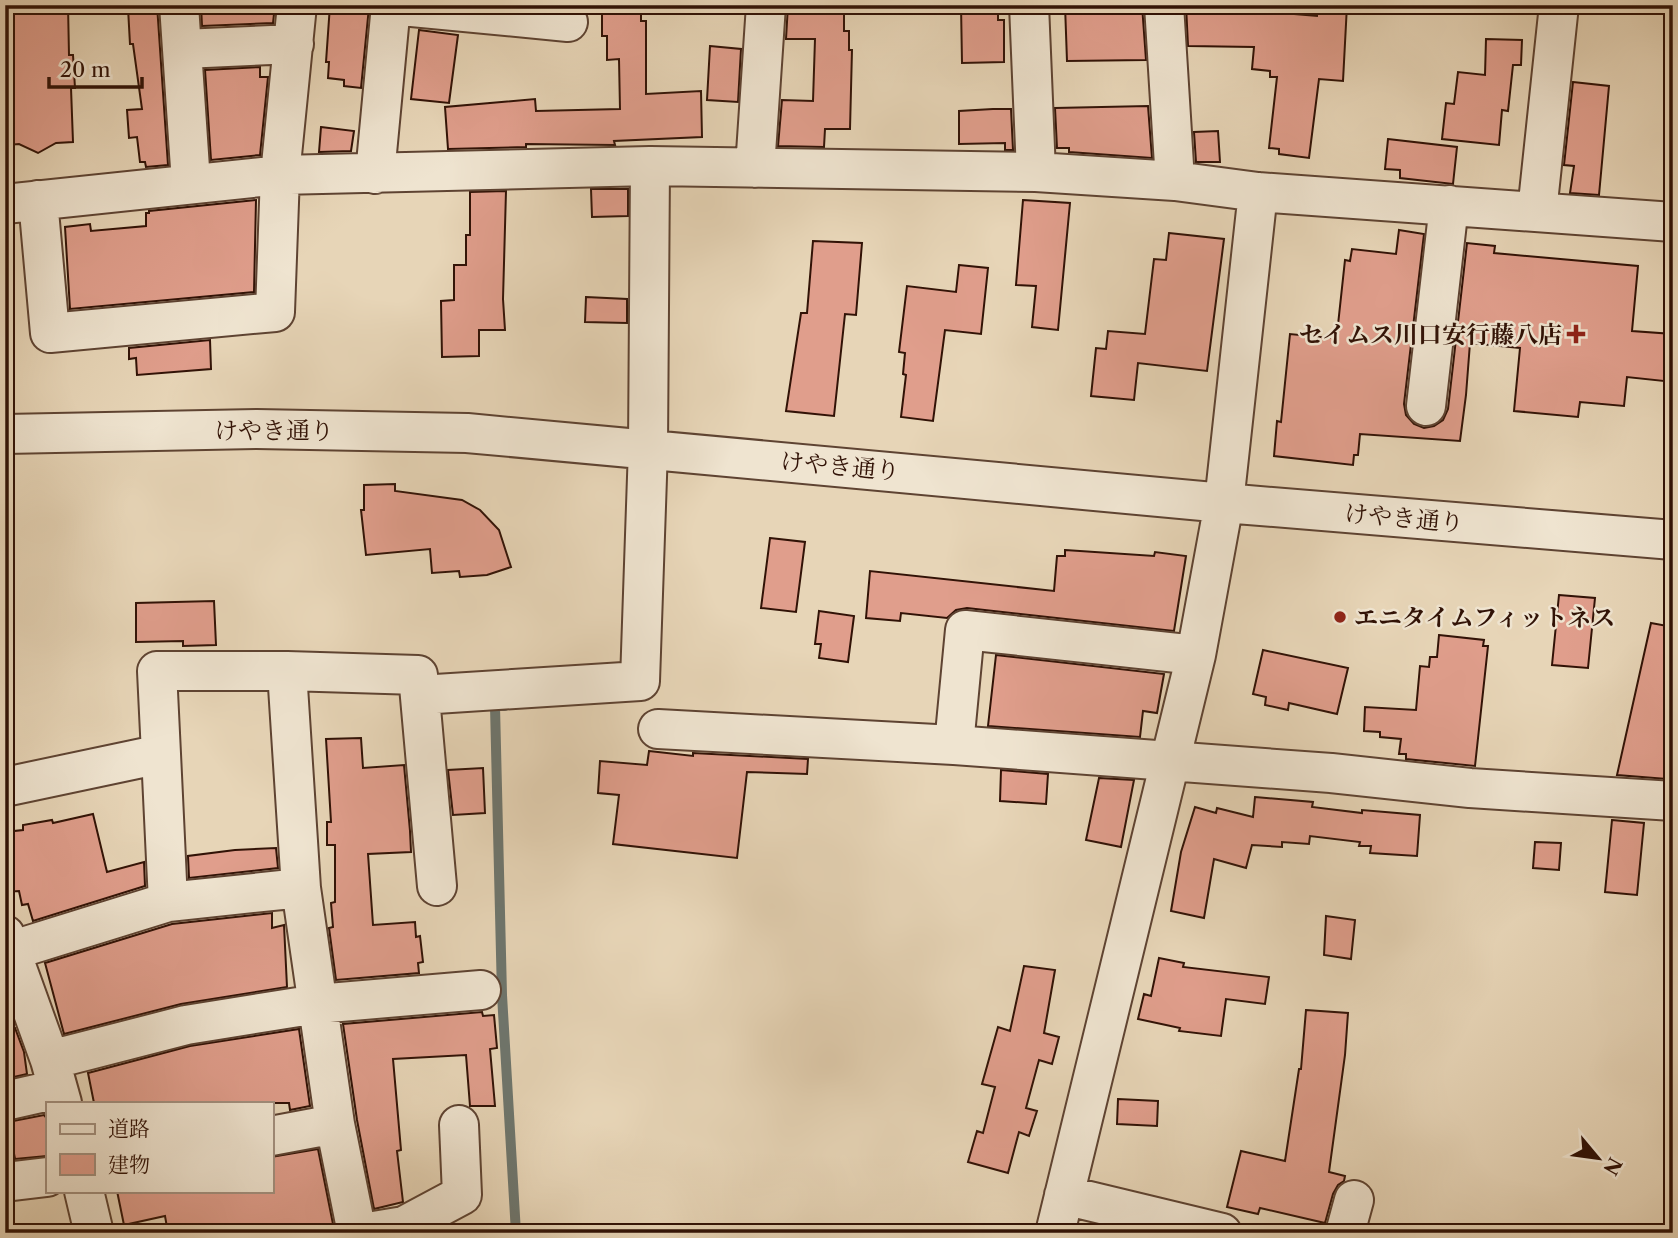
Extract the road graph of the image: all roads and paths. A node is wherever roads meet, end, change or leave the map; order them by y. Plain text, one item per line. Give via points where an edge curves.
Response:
1 (179, 5) edge
2 (297, 5) edge
3 (391, 5) edge
4 (766, 5) edge
5 (1029, 5) edge
6 (1164, 5) edge
7 (1559, 5) edge
8 (568, 22) dead end
9 (293, 44) junction
10 (183, 49) junction
11 (650, 166) junction
12 (755, 168) junction
13 (1036, 172) junction
14 (375, 174) junction
15 (280, 175) junction
16 (1175, 181) junction
17 (191, 183) junction
18 (1258, 192) junction
19 (22, 202) edge
20 (1449, 205) junction
21 (1537, 212) junction
22 (1673, 222) edge
23 (1426, 406) dead end
24 (5, 433) edge
25 (648, 448) junction
26 (1224, 503) junction
27 (1673, 540) edge
28 (1196, 655) junction
29 (287, 671) junction
30 (420, 695) junction
31 (658, 729) dead end
32 (954, 745) junction
33 (161, 754) junction
34 (1170, 761) junction
35 (5, 787) edge
36 (1673, 801) edge
37 (437, 886) dead end
38 (301, 888) junction
39 (168, 902) junction
40 (8, 943) edge
41 (481, 990) dead end
42 (317, 1004) junction
43 (57, 1084) edge
44 (5, 1101) edge
45 (335, 1124) junction
46 (459, 1125) dead end
47 (273, 1136) edge
48 (46, 1177) edge
49 (5, 1182) edge
50 (84, 1192) edge
51 (1064, 1195) junction
52 (94, 1233) edge
53 (359, 1233) edge
54 (1055, 1233) edge
55 (1222, 1233) edge

1 - 10 street
2 - 9 street
3 - 8 street
3 - 14 street
4 - 12 street
5 - 13 street
6 - 16 street
7 - 21 street
9 - 10 street
9 - 15 street
10 - 17 street
11 - 12 street
11 - 14 street
11 - 25 street
12 - 13 street
13 - 16 street
14 - 15 street
15 - 17 street
15 - 19 street via 275,312 50,333
16 - 18 street
17 - 19 street
18 - 20 street
18 - 26 street
20 - 21 street
20 - 23 street
21 - 22 street
24 - 25 street, けやき通り via 257,429 453,433
25 - 26 street, けやき通り
25 - 30 street via 640,681
26 - 27 street, けやき通り
26 - 28 street
28 - 32 street via 965,630
28 - 34 street
29 - 30 street via 418,675
29 - 33 street via 157,671
29 - 38 street
30 - 37 street
31 - 32 street
32 - 34 street
33 - 35 street
33 - 39 street
34 - 36 street
34 - 51 street
38 - 39 street
38 - 42 street
39 - 40 street
40 - 43 street
41 - 42 street
42 - 43 street via 186,1025
42 - 45 street
43 - 44 street
45 - 47 street
45 - 53 street
46 - 53 street via 462,1195 404,1226
48 - 49 street
50 - 52 street
51 - 54 street
51 - 55 street

